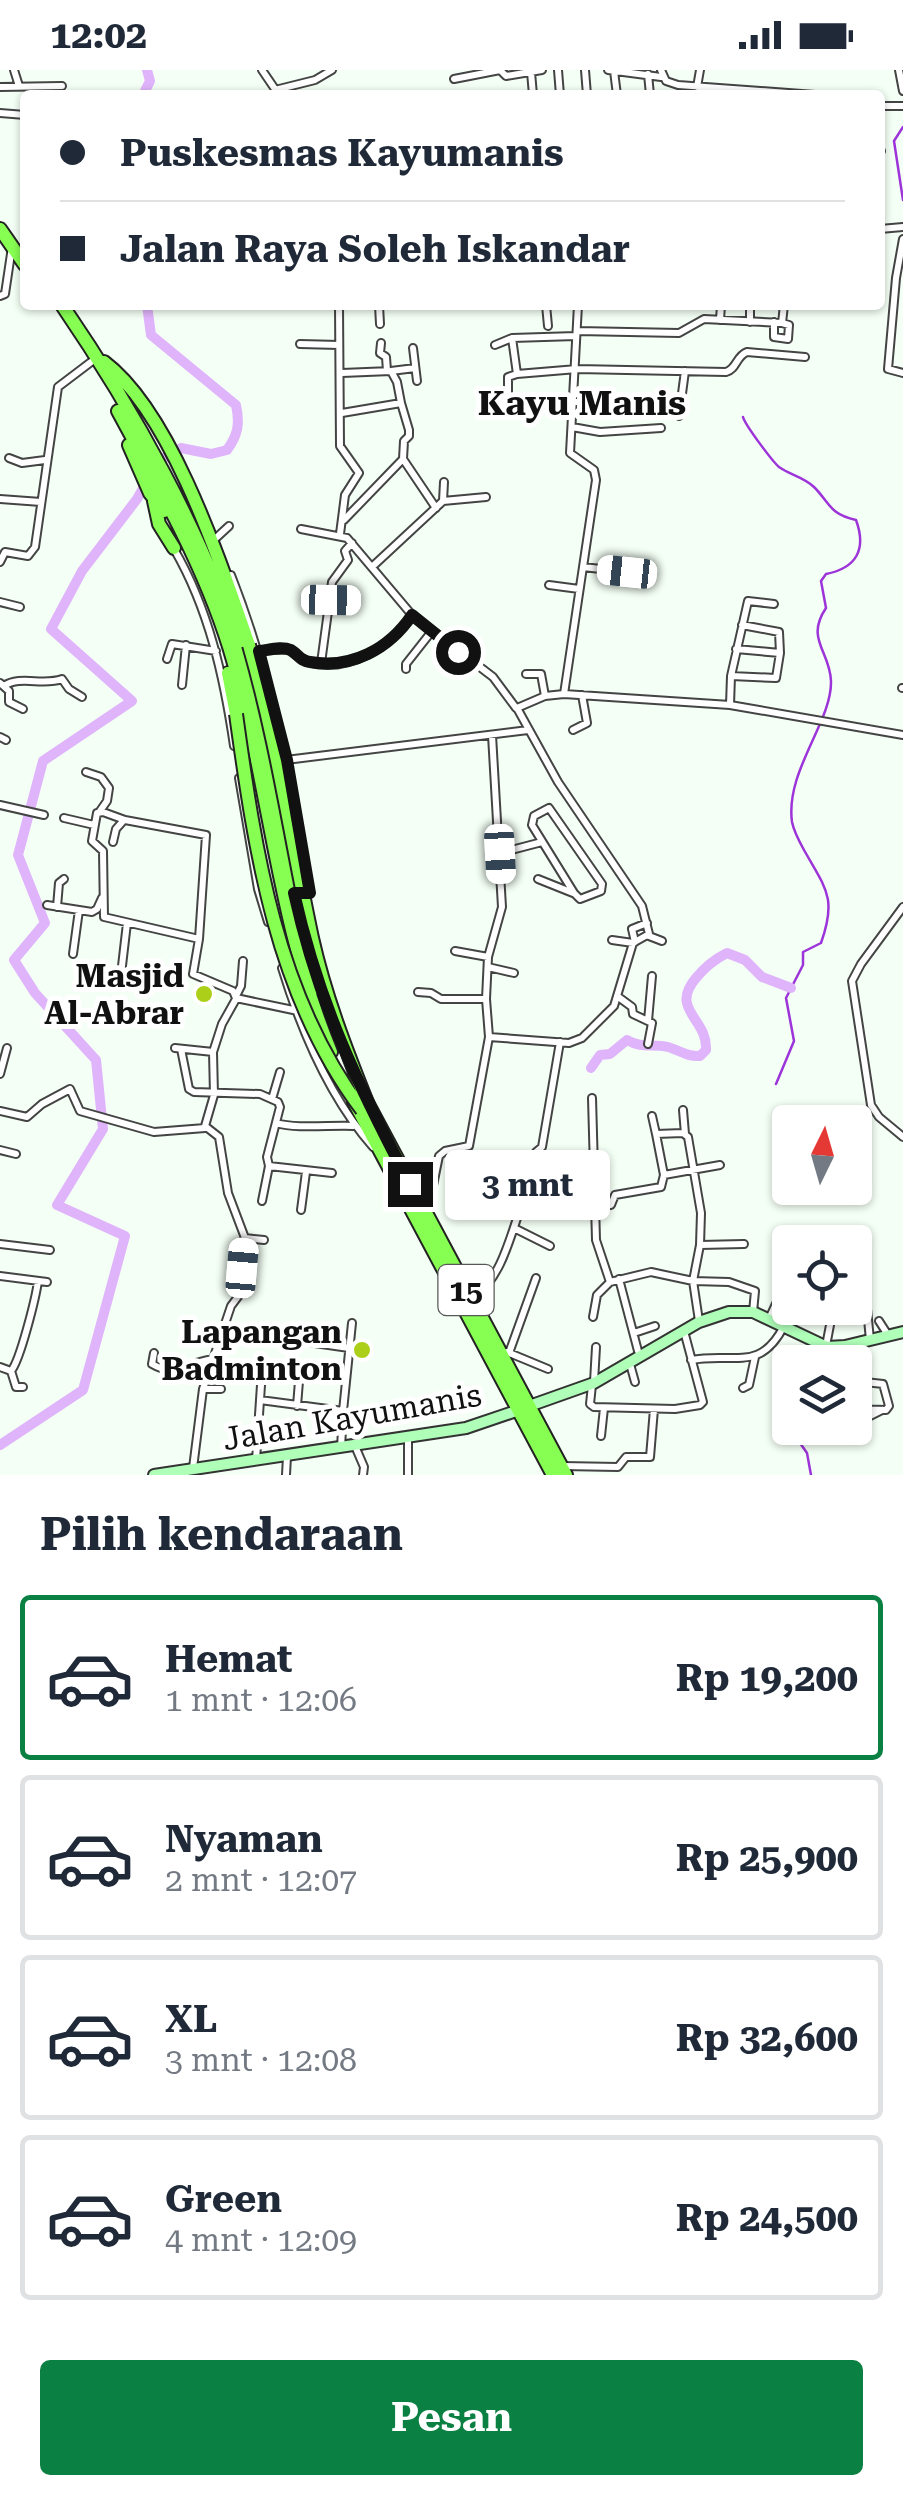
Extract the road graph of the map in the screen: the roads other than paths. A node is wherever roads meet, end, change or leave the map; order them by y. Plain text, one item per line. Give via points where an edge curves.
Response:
1 (14, 70) edge
2 (332, 70) edge
3 (500, 70) edge
4 (542, 70) edge
5 (700, 70) edge
6 (900, 70) edge
7 (611, 71) edge
8 (531, 72) edge
9 (662, 73) edge
10 (648, 74) junction
11 (454, 79) dead end
12 (19, 86) junction
13 (62, 86) dead end
14 (0, 87) edge
15 (696, 87) junction
16 (283, 90) edge
17 (650, 90) edge
18 (715, 90) edge
19 (903, 91) edge
20 (0, 216) edge
21 (0, 230) edge
22 (903, 239) edge
23 (19, 249) edge
24 (900, 274) edge
25 (0, 296) edge
26 (57, 310) edge
27 (65, 310) edge
28 (339, 310) edge
29 (379, 310) edge
30 (546, 310) edge
31 (578, 310) edge
32 (721, 310) edge
33 (750, 310) edge
34 (782, 310) edge
35 (720, 320) junction
36 (750, 322) junction
37 (380, 324) dead end
38 (548, 326) dead end
39 (578, 334) junction
40 (512, 338) junction
41 (381, 343) dead end
42 (300, 344) dead end
43 (339, 345) junction
44 (495, 345) dead end
45 (414, 348) dead end
46 (805, 357) dead end
47 (94, 360) junction
48 (414, 368) junction
49 (577, 369) junction
50 (389, 371) junction
51 (685, 371) junction
52 (342, 373) junction
53 (903, 373) edge
54 (517, 374) junction
55 (417, 381) dead end
56 (493, 397) dead end
57 (574, 402) junction
58 (614, 402) dead end
59 (401, 403) junction
60 (342, 413) junction
61 (679, 416) dead end
62 (572, 427) junction
63 (660, 428) dead end
64 (9, 458) dead end
65 (402, 458) junction
66 (45, 460) junction
67 (145, 463) junction
68 (444, 482) dead end
69 (187, 483) junction
70 (158, 493) junction
71 (486, 497) dead end
72 (0, 500) edge
73 (444, 501) junction
74 (41, 502) junction
75 (436, 508) junction
76 (343, 521) junction
77 (228, 526) dead end
78 (301, 529) dead end
79 (340, 534) junction
80 (216, 538) junction
81 (352, 543) junction
82 (174, 548) joint
83 (0, 562) edge
84 (373, 566) junction
85 (583, 567) junction
86 (627, 572) dead end
87 (549, 585) dead end
88 (579, 590) junction
89 (331, 600) junction
90 (351, 600) dead end
91 (0, 602) edge
92 (774, 604) dead end
93 (20, 607) dead end
94 (412, 615) junction
95 (742, 626) junction
96 (432, 631) junction
97 (186, 645) junction
98 (254, 648) junction
99 (736, 648) junction
100 (216, 651) junction
101 (780, 653) junction
102 (167, 658) dead end
103 (320, 663) junction
104 (406, 669) dead end
105 (526, 674) dead end
106 (731, 679) junction
107 (2, 685) edge
108 (182, 685) dead end
109 (564, 694) junction
110 (582, 695) junction
111 (545, 696) junction
112 (82, 697) dead end
113 (726, 705) junction
114 (517, 708) junction
115 (23, 709) dead end
116 (528, 730) junction
117 (573, 730) dead end
118 (492, 734) junction
119 (903, 734) edge
120 (287, 760) junction
121 (262, 762) junction
122 (86, 772) dead end
123 (0, 805) edge
124 (100, 812) junction
125 (41, 814) dead end
126 (64, 818) dead end
127 (125, 820) junction
128 (94, 825) junction
129 (113, 842) dead end
130 (542, 842) junction
131 (500, 854) junction
132 (64, 879) dead end
133 (538, 879) dead end
134 (294, 893) junction
135 (574, 894) junction
136 (104, 896) junction
137 (47, 905) dead end
138 (57, 907) junction
139 (903, 907) edge
140 (79, 910) junction
141 (127, 923) junction
142 (647, 923) junction
143 (649, 936) junction
144 (200, 939) junction
145 (612, 940) dead end
146 (662, 941) dead end
147 (634, 942) junction
148 (455, 951) dead end
149 (73, 954) dead end
150 (488, 957) junction
151 (242, 961) dead end
152 (488, 968) junction
153 (514, 973) dead end
154 (652, 976) dead end
155 (120, 983) dead end
156 (418, 992) dead end
157 (236, 996) junction
158 (617, 996) junction
159 (486, 999) junction
160 (312, 1006) junction
161 (295, 1012) junction
162 (648, 1021) junction
163 (489, 1036) junction
164 (560, 1042) junction
165 (648, 1044) dead end
166 (7, 1048) dead end
167 (213, 1052) junction
168 (339, 1056) junction
169 (280, 1072) dead end
170 (0, 1074) edge
171 (214, 1095) junction
172 (592, 1098) dead end
173 (272, 1099) junction
174 (365, 1108) junction
175 (683, 1110) dead end
176 (0, 1112) edge
177 (652, 1116) dead end
178 (276, 1123) junction
179 (354, 1126) junction
180 (205, 1128) junction
181 (656, 1134) junction
182 (685, 1134) junction
183 (903, 1137) edge
184 (0, 1150) edge
185 (16, 1154) dead end
186 (385, 1161) junction
187 (720, 1165) dead end
188 (269, 1166) junction
189 (694, 1170) junction
190 (306, 1172) junction
191 (332, 1173) dead end
192 (664, 1175) junction
193 (528, 1186) junction
194 (262, 1201) dead end
195 (598, 1206) junction
196 (301, 1210) dead end
197 (427, 1216) junction
198 (516, 1229) junction
199 (245, 1238) junction
200 (264, 1240) dead end
201 (0, 1244) edge
202 (744, 1244) dead end
203 (700, 1245) junction
204 (550, 1246) dead end
205 (50, 1250) dead end
206 (0, 1276) edge
207 (536, 1278) dead end
208 (619, 1279) junction
209 (692, 1281) junction
210 (610, 1282) junction
211 (474, 1300) junction
212 (753, 1312) junction
213 (772, 1312) edge
214 (593, 1316) dead end
215 (769, 1318) junction
216 (879, 1321) dead end
217 (699, 1322) junction
218 (352, 1323) dead end
219 (830, 1325) dead end
220 (867, 1325) edge
221 (655, 1326) dead end
222 (784, 1326) junction
223 (225, 1330) junction
224 (684, 1331) junction
225 (903, 1332) edge
226 (634, 1333) junction
227 (889, 1336) junction
228 (870, 1341) junction
229 (822, 1345) edge
230 (826, 1345) edge
231 (841, 1345) edge
232 (596, 1347) dead end
233 (349, 1348) junction
234 (505, 1351) junction
235 (154, 1354) dead end
236 (643, 1356) junction
237 (755, 1357) junction
238 (215, 1359) junction
239 (691, 1360) junction
240 (630, 1364) junction
241 (0, 1368) edge
242 (548, 1368) dead end
243 (262, 1370) dead end
244 (11, 1371) junction
245 (299, 1381) dead end
246 (636, 1382) dead end
247 (872, 1382) edge
248 (593, 1384) junction
249 (24, 1387) dead end
250 (743, 1388) dead end
251 (203, 1389) junction
252 (221, 1389) dead end
253 (260, 1400) junction
254 (297, 1406) junction
255 (604, 1407) junction
256 (525, 1408) junction
257 (654, 1410) junction
258 (872, 1410) edge
259 (344, 1411) junction
260 (186, 1412) dead end
261 (199, 1414) junction
262 (601, 1436) dead end
263 (408, 1438) junction
264 (355, 1446) junction
265 (340, 1448) junction
266 (286, 1456) junction
267 (256, 1462) junction
268 (192, 1470) junction
269 (560, 1473) edge
270 (154, 1475) edge
271 (286, 1475) edge
272 (363, 1475) edge
273 (408, 1475) edge

1 - 12 street
2 - 16 street
3 - 8 street via 506,76
3 - 11 street
4 - 8 street
5 - 15 street
6 - 19 street
7 - 10 street
9 - 10 street
9 - 15 street via 671,84
10 - 17 street
12 - 13 street
12 - 14 street
15 - 18 street
20 - 23 highway
21 - 23 highway
22 - 24 street
23 - 25 street via 9,250
24 - 53 street via 888,370
26 - 47 highway
27 - 47 highway
28 - 43 street
29 - 37 street
30 - 38 street
31 - 39 street
32 - 35 street
33 - 36 street
34 - 36 street via 778,323
35 - 36 street
35 - 39 street via 697,321 682,333
39 - 40 street
39 - 49 street
40 - 44 street
40 - 54 street
41 - 50 street
42 - 43 street
43 - 52 street
45 - 48 street
46 - 51 street via 747,352 730,371
47 - 66 street via 58,387
47 - 67 highway
47 - 67 highway
47 - 69 highway via 108,364 142,403
48 - 50 street
48 - 55 street
49 - 51 street
49 - 54 street
49 - 57 street
50 - 52 street
50 - 59 street
51 - 61 street
52 - 60 street
54 - 56 street via 508,378 508,392
57 - 58 street
57 - 62 street
59 - 60 street
59 - 65 street via 412,429
60 - 76 street via 340,446 359,473 345,495
62 - 63 street
62 - 85 street via 571,456 594,470 596,480
64 - 66 street
65 - 75 street
65 - 76 street
66 - 74 street
67 - 70 highway
68 - 73 street
69 - 80 street
69 - 98 highway
70 - 82 highway via 159,524
70 - 121 highway via 223,604
70 - 174 highway, bridge via 226,661 274,924 332,1064
71 - 73 street
72 - 74 street
73 - 75 street
74 - 83 street via 32,553 5,552
75 - 84 street
76 - 79 street
77 - 80 street
78 - 79 street
79 - 81 street
80 - 98 street
81 - 84 street
81 - 89 street via 332,582
82 - 100 street
84 - 94 street
85 - 86 street
85 - 88 street
87 - 88 street
88 - 109 street
89 - 90 street
89 - 103 street
91 - 93 street
92 - 95 street via 748,600
94 - 96 street
94 - 103 street via 370,654
95 - 99 street
95 - 101 street via 779,632
96 - 104 street
96 - 114 street via 493,677
97 - 100 street
97 - 102 street via 169,646
97 - 108 street
98 - 103 street via 282,648
98 - 120 street
98 - 174 highway, bridge via 313,940
99 - 101 street
99 - 106 street
100 - 161 street via 258,888
101 - 106 street via 776,678
105 - 111 street via 541,674
106 - 113 street
107 - 112 street via 62,679
107 - 115 street via 8,702
109 - 110 street
109 - 111 street
110 - 113 street
110 - 117 street via 588,723
111 - 114 street
113 - 119 street
114 - 116 street
116 - 118 street
116 - 142 street
118 - 120 street
118 - 131 street
120 - 121 street
120 - 134 street via 310,893
121 - 134 highway
121 - 160 highway via 288,921
122 - 124 street via 108,788
123 - 125 street
124 - 127 street
124 - 128 street
126 - 128 street
127 - 129 street
127 - 144 street via 206,835
128 - 136 street via 92,841 103,851
130 - 131 street
130 - 135 street
130 - 135 street via 532,819 549,808 602,886 588,898
131 - 150 street via 502,907
132 - 138 street
133 - 135 street
134 - 168 highway
136 - 140 street via 95,911
136 - 141 street via 104,916
137 - 138 street
138 - 140 street
139 - 183 street via 860,964 852,986 868,1097
140 - 149 street
141 - 144 street
141 - 155 street
142 - 143 street
142 - 147 street via 632,929
143 - 146 street
143 - 147 street
144 - 157 street via 193,974
145 - 147 street
147 - 158 street
148 - 150 street
150 - 152 street
151 - 157 street
152 - 153 street
152 - 159 street
154 - 162 street
156 - 159 street via 441,1000
157 - 161 street
157 - 167 street
158 - 162 street
158 - 164 street via 587,1034
159 - 163 street
160 - 161 street
160 - 168 highway
161 - 179 street
162 - 165 street
163 - 164 street
163 - 197 street via 469,1146 439,1156
164 - 193 street via 542,1147
166 - 170 street
167 - 171 street
167 - 171 street via 178,1048 189,1089
168 - 186 highway
168 - 197 highway
169 - 173 street
171 - 173 street
171 - 180 street
172 - 195 street
173 - 178 street via 280,1106
174 - 269 highway, 15
175 - 182 street
176 - 180 street via 28,1117 70,1090 79,1110 109,1119 164,1134
177 - 181 street
178 - 179 street
178 - 188 street
179 - 186 street
180 - 199 street, Jalan Kayumanis via 219,1137 228,1193
181 - 182 street
181 - 192 street
182 - 189 street
184 - 185 street
186 - 256 highway
187 - 189 street
188 - 190 street
188 - 194 street
189 - 192 street
189 - 203 street
190 - 191 street
190 - 196 street
192 - 195 street via 661,1187 615,1194 611,1205
193 - 195 street
193 - 198 street
195 - 210 street via 597,1248
197 - 211 highway
198 - 204 street
198 - 211 street via 494,1278
199 - 200 street
199 - 223 street, Jalan Kayumanis via 240,1294
201 - 205 street
202 - 203 street
203 - 209 street
206 - 244 street via 42,1281
207 - 234 street
208 - 209 street via 651,1272
208 - 210 street
208 - 226 street
209 - 212 street via 753,1288
209 - 217 street
210 - 214 street via 597,1295
211 - 234 highway
212 - 215 street
212 - 217 street, Jalan Kayumanis
213 - 215 street
215 - 222 street
216 - 227 street
217 - 224 street, Jalan Kayumanis
218 - 233 street
219 - 230 street
220 - 228 street
221 - 226 street
222 - 229 street
222 - 237 street
223 - 233 street
223 - 238 street, Jalan Kayumanis
224 - 236 street, Jalan Kayumanis
224 - 239 street
225 - 227 street
226 - 236 street
227 - 228 street
228 - 231 street
232 - 248 street
233 - 259 street
234 - 242 street
234 - 256 highway
235 - 238 street via 152,1364 169,1371
236 - 240 street, Jalan Kayumanis
237 - 239 street
237 - 250 street
238 - 251 street, Jalan Kayumanis
239 - 257 street via 702,1403
240 - 246 street
240 - 248 street, Jalan Kayumanis
241 - 244 street
243 - 253 street
244 - 249 street via 16,1387
245 - 254 street
247 - 258 street via 885,1386 889,1406
248 - 255 street via 590,1404
248 - 256 street, Jalan Kayumanis
251 - 252 street
251 - 261 street, Jalan Kayumanis
253 - 254 street
253 - 267 street
254 - 259 street
255 - 257 street
255 - 262 street
256 - 263 street, Jalan Kayumanis
256 - 269 highway
257 - 269 street via 650,1457
259 - 265 street
260 - 261 street
261 - 268 street, Jalan Kayumanis
263 - 264 street, Jalan Kayumanis
263 - 273 street
264 - 265 street, Jalan Kayumanis
264 - 272 street
265 - 266 street, Jalan Kayumanis
266 - 267 street, Jalan Kayumanis
266 - 271 street
267 - 268 street, Jalan Kayumanis
268 - 270 street, Jalan Kayumanis

